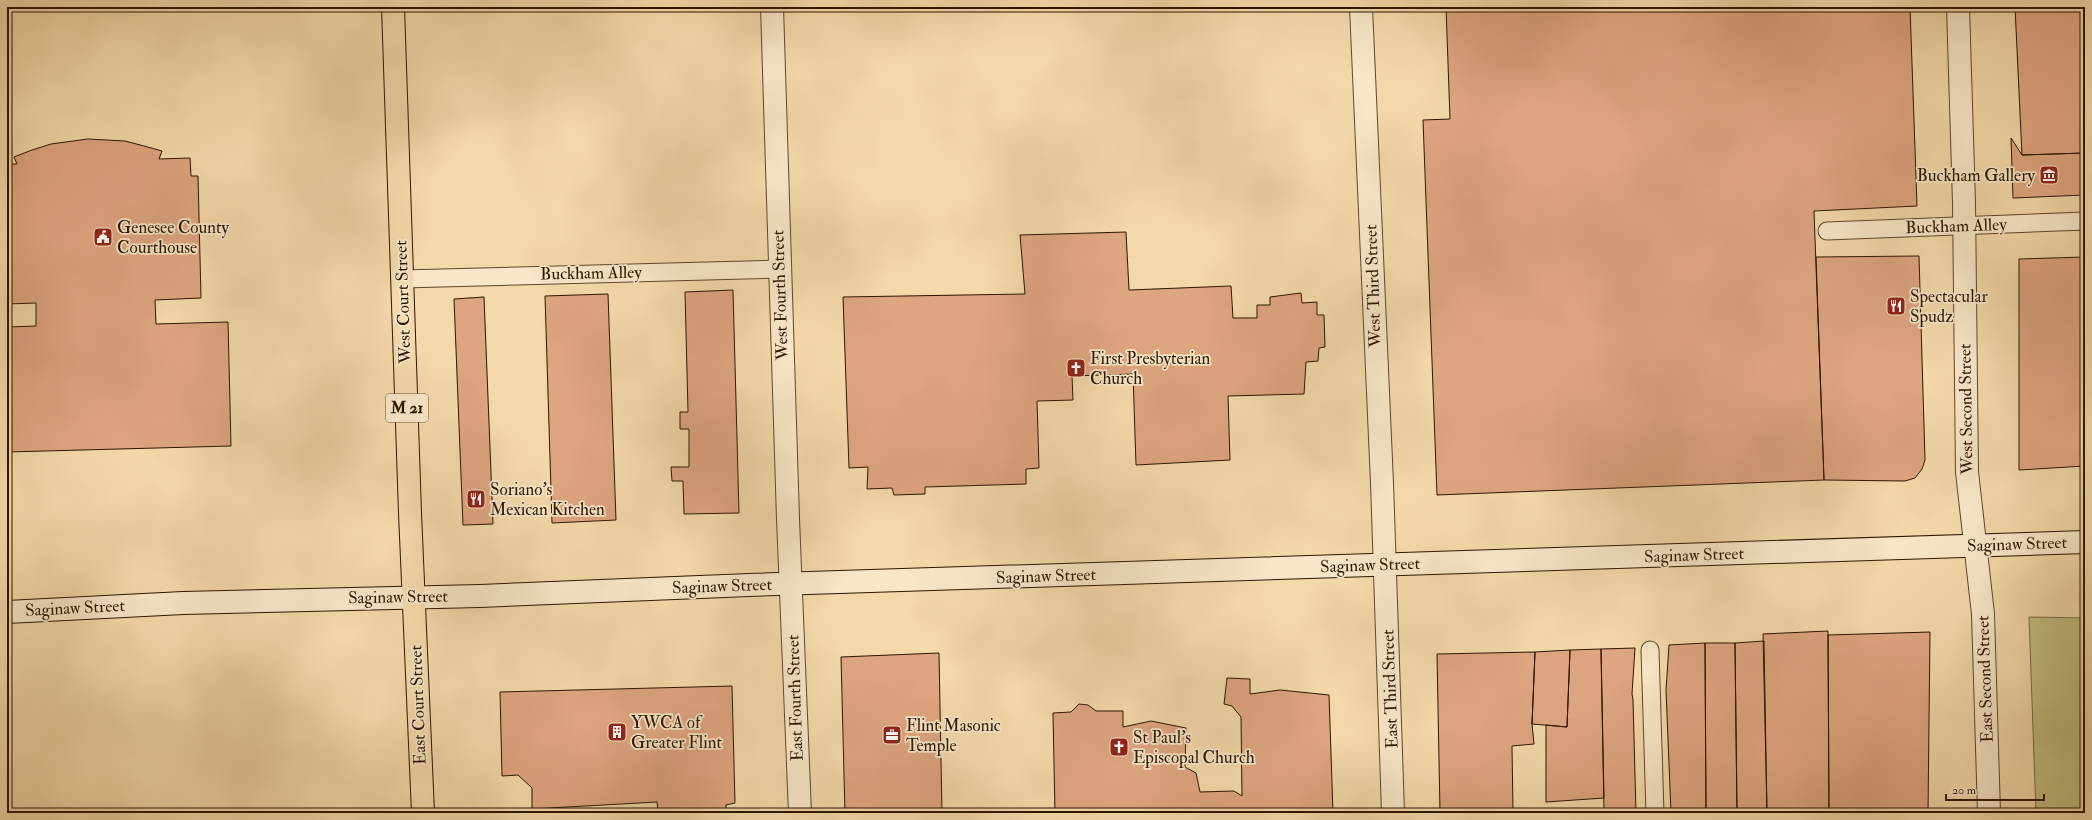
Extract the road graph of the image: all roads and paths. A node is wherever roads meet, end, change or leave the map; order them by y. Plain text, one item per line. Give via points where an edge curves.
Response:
1 (393, 7) edge
2 (772, 7) edge
3 (1361, 7) edge
4 (1958, 7) edge
5 (2085, 222) edge
6 (1964, 226) junction
7 (1827, 231) dead end
8 (780, 269) junction
9 (402, 279) junction
10 (2085, 542) edge
11 (1975, 546) junction
12 (1385, 565) junction
13 (790, 583) junction
14 (414, 596) junction
15 (7, 612) edge
16 (1650, 650) dead end
17 (423, 813) edge
18 (800, 813) edge
19 (1393, 813) edge
20 (1655, 813) edge
21 (1989, 813) edge

1 - 9 main road, West Court Street / M 21
2 - 8 street, West Fourth Street
3 - 12 street, West Third Street
4 - 6 street, West Second Street
5 - 6 lane, Buckham Alley
6 - 7 lane, Buckham Alley
6 - 11 street, West Second Street via 1967,472
8 - 9 lane, Buckham Alley
8 - 13 street, West Fourth Street
9 - 14 main road, West Court Street / M 21
10 - 11 street, Saginaw Street
11 - 12 street, Saginaw Street
11 - 21 street, East Second Street via 1983,614
12 - 13 street, Saginaw Street
12 - 19 street, East Third Street
13 - 14 street, Saginaw Street via 480,596
13 - 18 street, East Fourth Street
14 - 15 street, Saginaw Street via 144,604
14 - 17 main road, East Court Street / M 21
16 - 20 lane

